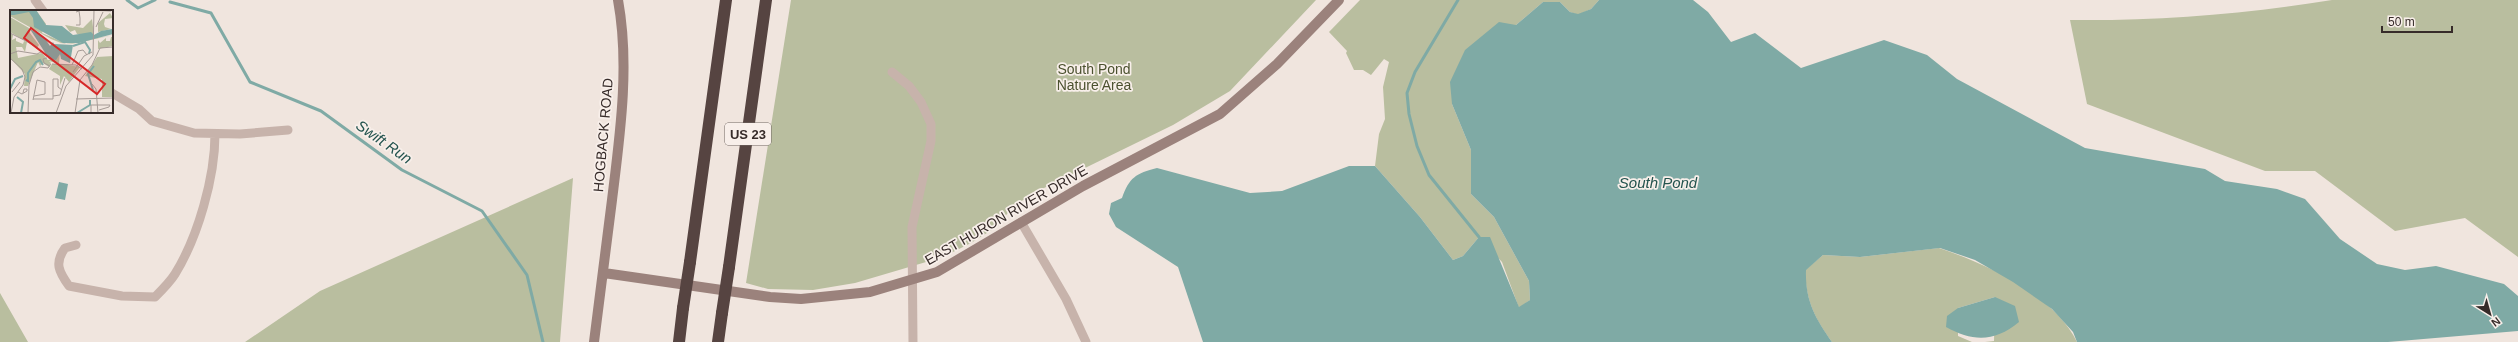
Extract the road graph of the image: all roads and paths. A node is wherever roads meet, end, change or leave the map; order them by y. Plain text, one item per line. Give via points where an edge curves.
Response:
1 (35, 0) edge
2 (618, 0) edge
3 (726, 0) edge
4 (766, 0) edge
5 (1339, 0) edge
6 (42, 10) edge
7 (892, 72) dead end
8 (113, 94) edge
9 (288, 130) dead end
10 (216, 134) junction
11 (1021, 222) junction
12 (76, 245) dead end
13 (604, 273) junction
14 (913, 281) junction
15 (594, 342) edge
16 (678, 342) edge
17 (718, 342) edge
18 (913, 342) edge
19 (1086, 342) edge

1 - 6 street
2 - 13 main road, HOGBACK ROAD via 623,49 622,91
3 - 16 highway, US 23, bridge
4 - 17 highway, US 23, bridge
5 - 11 main road, EAST HURON RIVER DRIVE via 1277,64 1220,114 1083,186
7 - 14 street via 909,86 921,102 931,124 931,142 912,227
8 - 10 street via 139,109 152,121 194,133
9 - 10 street
10 - 12 street via 215,161 195,236 175,275 155,297 122,296 69,286 59,273 58,258 64,248
11 - 14 main road, EAST HURON RIVER DRIVE via 965,258
11 - 19 street via 1066,299
13 - 14 main road, EAST HURON RIVER DRIVE via 770,297 801,299 870,292
13 - 15 main road
14 - 18 street

